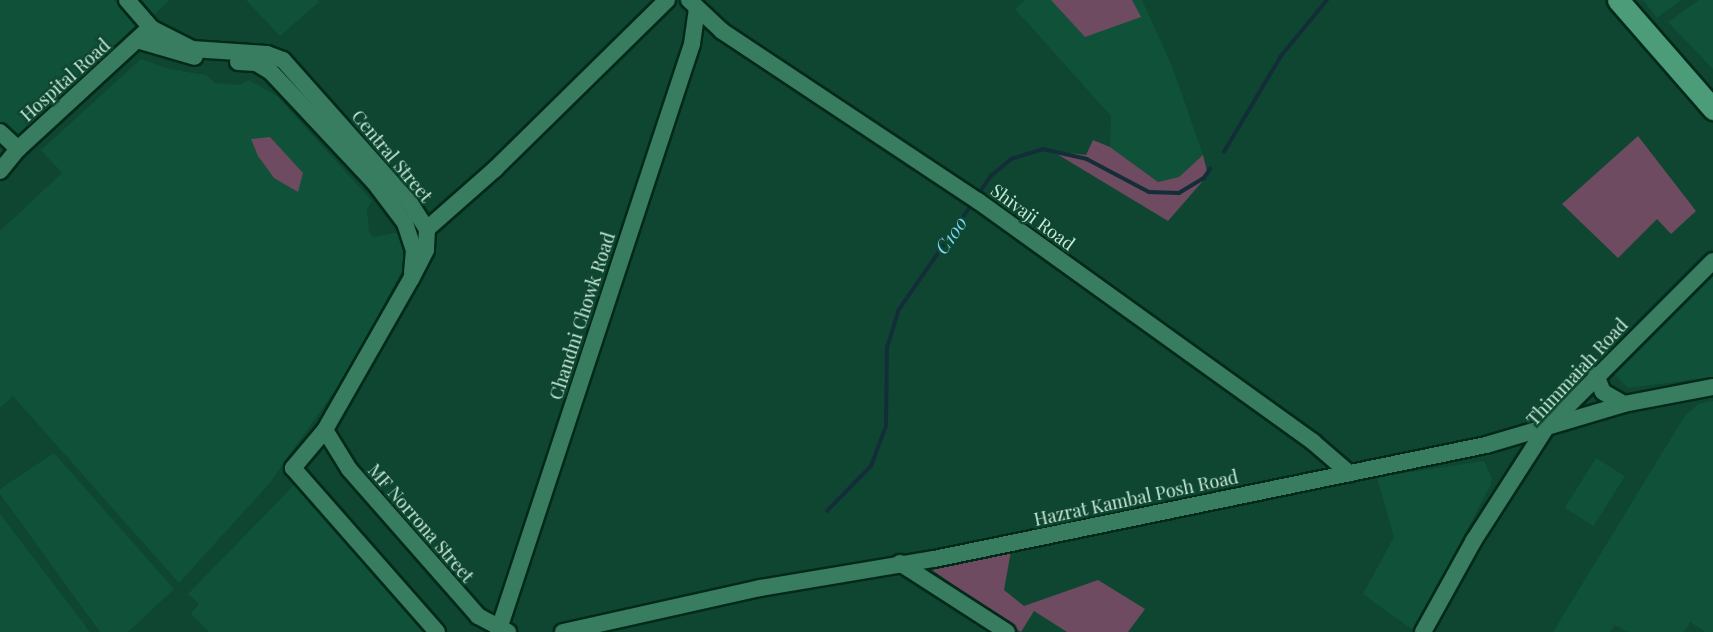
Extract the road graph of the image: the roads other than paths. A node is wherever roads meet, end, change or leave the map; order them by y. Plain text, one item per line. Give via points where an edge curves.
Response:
1 (127, 0) edge
2 (667, 0) edge
3 (678, 0) edge
4 (1618, 0) edge
5 (690, 3) edge
6 (151, 28) junction
7 (137, 40) junction
8 (1713, 109) edge
9 (0, 132) edge
10 (18, 149) junction
11 (0, 172) edge
12 (427, 229) junction
13 (1713, 261) edge
14 (411, 279) junction
15 (1596, 376) junction
16 (1713, 387) edge
17 (1624, 404) junction
18 (1546, 428) junction
19 (325, 430) junction
20 (1349, 473) junction
21 (934, 559) junction
22 (900, 563) junction
23 (940, 590) junction
24 (503, 631) edge
25 (437, 632) edge
26 (563, 632) edge
27 (1007, 632) edge
28 (1423, 632) edge

1 - 6 street, Central Street
2 - 12 street via 495,169
3 - 5 street
4 - 8 main road
5 - 20 street, Shivaji Road via 722,31 974,198 1313,442
5 - 24 street, Chandni Chowk Road via 692,44
6 - 7 street, Hospital Road
6 - 12 street, Central Street via 192,49 267,54 283,60 405,197
7 - 10 street, Hospital Road
7 - 14 street, Central Street via 187,57 256,63 271,72 374,182 405,223 414,250
9 - 10 street
10 - 11 street, Hospital Road
12 - 14 street, Central Street via 426,250
13 - 15 street, Thimmaiah Road
14 - 19 street
15 - 17 street via 1603,392
15 - 18 street, Thimmaiah Road
16 - 17 street, Hazrat Kambal Posh Road
17 - 18 street, Hazrat Kambal Posh Road
18 - 20 street, Hazrat Kambal Posh Road
18 - 28 street, Thimmaiah Road via 1474,540
19 - 24 street, MF Norrona Street via 349,469 434,568 478,616
19 - 25 street via 293,468
20 - 21 street, Hazrat Kambal Posh Road
21 - 22 street, Hazrat Kambal Posh Road
21 - 23 street via 931,575
22 - 23 street
22 - 26 street, Hazrat Kambal Posh Road via 769,586
23 - 27 street

